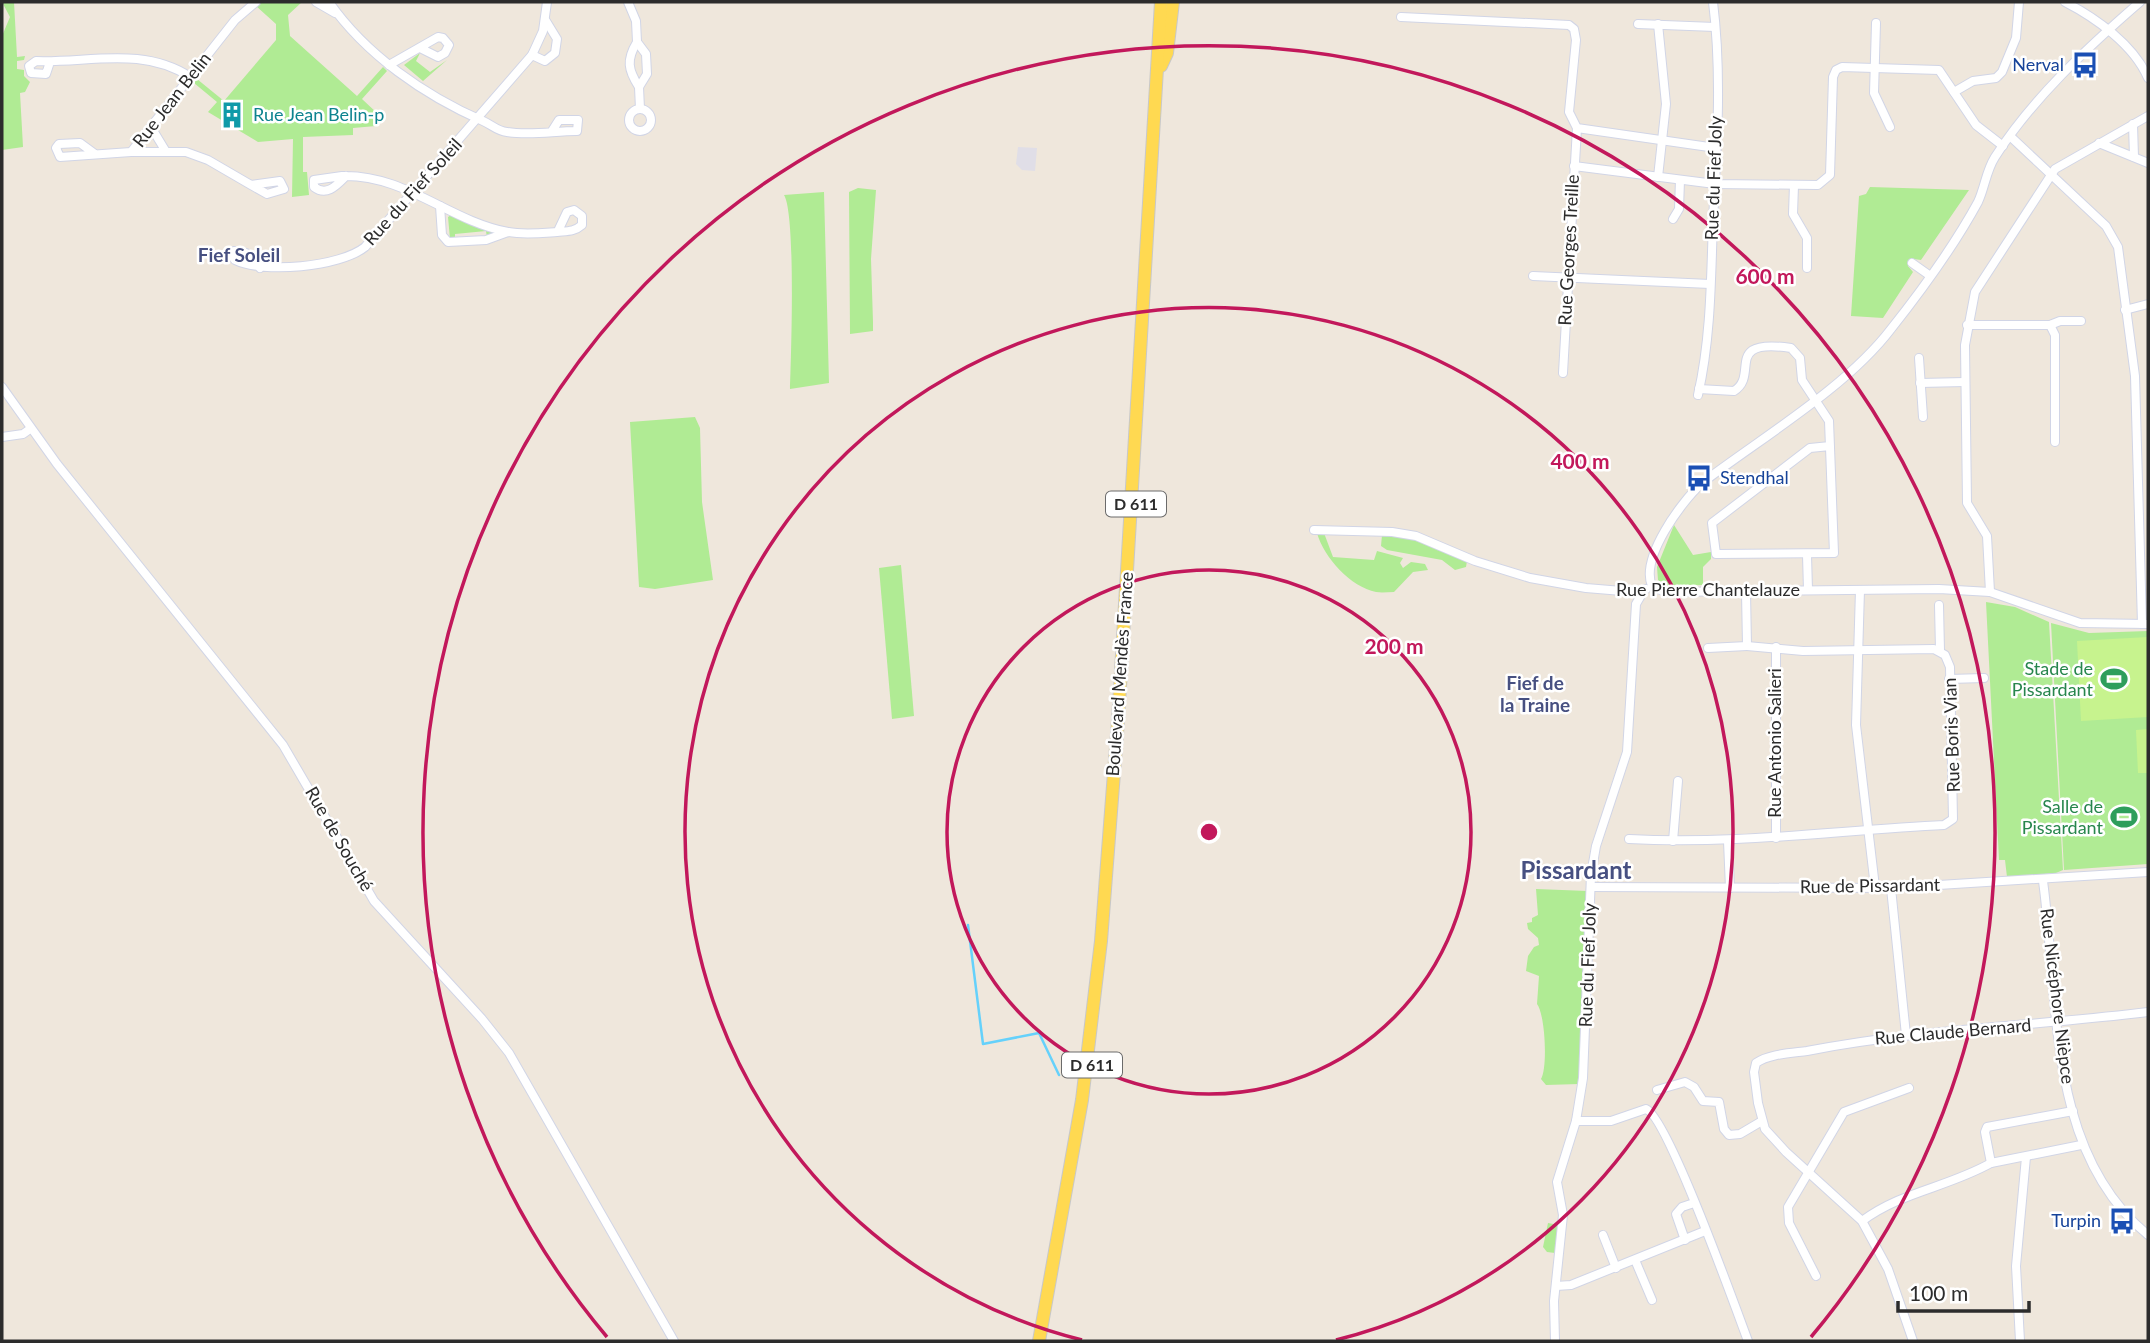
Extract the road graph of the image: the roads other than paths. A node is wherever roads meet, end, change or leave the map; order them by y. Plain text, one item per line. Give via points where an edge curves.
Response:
1 (244, 2) edge
2 (256, 2) edge
3 (316, 2) edge
4 (329, 2) edge
5 (547, 2) edge
6 (628, 2) edge
7 (1159, 2) edge
8 (1166, 2) edge
9 (1173, 2) edge
10 (1713, 2) edge
11 (2019, 2) edge
12 (2065, 2) edge
13 (2140, 2) edge
14 (335, 13) junction
15 (236, 18) junction
16 (1401, 18) dead end
17 (546, 21) junction
18 (1876, 23) dead end
19 (1638, 24) dead end
20 (1658, 24) junction
21 (1715, 27) junction
22 (2107, 30) junction
23 (637, 42) junction
24 (420, 48) dead end
25 (532, 55) junction
26 (50, 62) dead end
27 (389, 65) junction
28 (1161, 66) junction
29 (1875, 67) junction
30 (190, 77) junction
31 (2148, 78) edge
32 (639, 87) junction
33 (1954, 92) junction
34 (640, 109) dead end
35 (2148, 116) edge
36 (477, 120) junction
37 (2133, 124) junction
38 (1890, 127) dead end
39 (151, 128) junction
40 (1577, 128) junction
41 (552, 131) dead end
42 (2011, 137) junction
43 (1662, 141) junction
44 (2099, 143) junction
45 (2003, 146) junction
46 (1716, 148) junction
47 (165, 150) junction
48 (131, 152) junction
49 (94, 154) dead end
50 (2134, 158) junction
51 (2148, 163) edge
52 (1574, 166) junction
53 (346, 176) dead end
54 (2052, 176) junction
55 (1658, 177) junction
56 (1680, 180) junction
57 (251, 184) dead end
58 (1715, 184) junction
59 (1794, 185) junction
60 (414, 192) junction
61 (440, 206) junction
62 (1673, 219) dead end
63 (508, 232) junction
64 (558, 232) dead end
65 (1912, 262) dead end
66 (260, 268) dead end
67 (1807, 268) dead end
68 (1929, 275) junction
69 (1533, 276) dead end
70 (1567, 277) junction
71 (1710, 284) junction
72 (2148, 304) edge
73 (2125, 310) junction
74 (2081, 321) dead end
75 (1967, 324) junction
76 (2050, 326) junction
77 (1919, 358) dead end
78 (1563, 373) dead end
79 (1965, 382) junction
80 (1920, 383) junction
81 (2, 387) edge
82 (1815, 398) junction
83 (1923, 417) dead end
84 (30, 429) junction
85 (2, 436) edge
86 (2055, 442) dead end
87 (1830, 446) junction
88 (2148, 452) edge
89 (2137, 453) junction
90 (1314, 530) dead end
91 (1807, 555) junction
92 (1652, 586) junction
93 (1808, 590) junction
94 (1860, 590) junction
95 (1643, 592) junction
96 (1746, 592) junction
97 (1990, 592) junction
98 (1939, 605) dead end
99 (2145, 624) edge
100 (1747, 646) junction
101 (1776, 647) junction
102 (1708, 648) dead end
103 (1857, 650) junction
104 (1940, 651) junction
105 (1984, 678) dead end
106 (1950, 679) junction
107 (1678, 781) dead end
108 (1867, 828) junction
109 (1776, 838) junction
110 (1629, 839) dead end
111 (1673, 841) junction
112 (1728, 841) junction
113 (2148, 872) edge
114 (2043, 881) junction
115 (1591, 887) junction
116 (1875, 887) junction
117 (1730, 888) junction
118 (1891, 888) junction
119 (2148, 1012) edge
120 (2057, 1023) junction
121 (1906, 1035) junction
122 (1909, 1088) dead end
123 (1657, 1090) dead end
124 (2073, 1111) junction
125 (1576, 1121) junction
126 (1762, 1121) junction
127 (2081, 1145) junction
128 (2026, 1157) junction
129 (1992, 1163) junction
130 (1808, 1170) junction
131 (1694, 1203) junction
132 (1862, 1221) junction
133 (1706, 1231) junction
134 (1602, 1235) dead end
135 (2148, 1235) edge
136 (1685, 1240) junction
137 (1635, 1260) junction
138 (1616, 1268) junction
139 (1816, 1276) dead end
140 (1556, 1286) junction
141 (1653, 1300) dead end
142 (674, 1341) edge
143 (1039, 1341) edge
144 (1046, 1341) edge
145 (1555, 1341) edge
146 (1748, 1341) edge
147 (1913, 1341) edge
148 (2020, 1341) edge

1 - 15 street, Rue Jean Belin
2 - 15 street, Rue Jean Belin
3 - 14 street
4 - 14 street
5 - 17 street, Rue du Fief Soleil
6 - 23 street via 636,21
7 - 143 main road, Boulevard Mendès France / D 611 via 1101,941 1082,1100
8 - 28 main road, Boulevard Mendès France / D 611
9 - 28 main road via 1167,53
10 - 21 street, Rue du Fief Joly
11 - 33 street via 2016,38 2002,72
12 - 22 street
13 - 22 street
14 - 27 street
15 - 30 street, Rue Jean Belin
16 - 40 street, Rue Georges Treille via 1569,25 1576,40 1569,112
17 - 25 street, Rue du Fief Soleil
17 - 25 street, Rue du Fief Soleil via 557,39 555,53 545,61
18 - 29 street
19 - 20 street
20 - 21 street
20 - 43 street via 1657,44 1666,85
21 - 46 street, Rue du Fief Joly
22 - 31 street
22 - 42 street
23 - 32 street via 646,54 647,74
23 - 32 street via 629,54 630,75
24 - 27 street
25 - 36 street, Rue du Fief Soleil
26 - 30 street via 147,59
27 - 36 street
28 - 144 main road, Boulevard Mendès France / D 611 via 1107,941 1074,1189
29 - 33 street via 1936,69
29 - 38 street via 1874,96
29 - 59 street via 1834,72 1828,180
30 - 39 street, Rue Jean Belin
32 - 34 street
33 - 45 street via 1976,125
35 - 37 street
36 - 41 street via 506,132
36 - 60 street, Rue du Fief Soleil
37 - 44 street
37 - 50 street
39 - 47 street
39 - 48 street, Rue Jean Belin
40 - 43 street
40 - 52 street, Rue Georges Treille
42 - 45 street
42 - 54 street
43 - 46 street
43 - 55 street
44 - 50 street
44 - 54 street via 2055,169
45 - 68 street via 1979,200
46 - 58 street, Rue du Fief Joly
47 - 48 street
47 - 57 street via 198,156
48 - 49 street, Rue Jean Belin
50 - 51 street
52 - 55 street
52 - 70 street, Rue Georges Treille
53 - 60 street via 381,179
54 - 73 street via 2115,239
54 - 75 street via 1980,282
55 - 56 street
56 - 58 street
56 - 62 street via 1679,209
58 - 59 street
58 - 71 street, Rue du Fief Joly
59 - 67 street via 1793,214 1807,238
60 - 61 street
60 - 66 street, Rue du Fief Soleil via 351,257
61 - 63 street
61 - 63 street via 442,235 448,242 486,240
63 - 64 street
65 - 68 street
68 - 82 street via 1880,342
69 - 70 street
70 - 71 street
70 - 78 street, Rue Georges Treille
71 - 82 street, Rue du Fief Joly via 1698,392 1734,391 1742,383 1750,352 1761,346 1787,347 1799,355 1802,380
72 - 73 street
73 - 89 street via 2135,376
74 - 76 street
75 - 76 street
75 - 79 street
76 - 86 street via 2055,335
77 - 80 street
79 - 80 street
79 - 97 street via 1967,503 1987,536
80 - 83 street
81 - 84 street, Rue de Souché
82 - 87 street via 1829,421
82 - 92 street via 1682,502 1667,524 1650,569
84 - 85 street
84 - 142 street, Rue de Souché via 283,745 374,901 509,1053
87 - 91 street via 1834,553
87 - 91 street via 1810,448 1712,523 1716,554
88 - 89 street
89 - 99 street
90 - 95 street, Rue Pierre Chantelauze via 1416,536 1530,578
91 - 93 street
92 - 95 street, Rue Pierre Chantelauze
92 - 96 street, Rue Pierre Chantelauze via 1665,592
93 - 94 street, Rue Pierre Chantelauze
93 - 96 street, Rue Pierre Chantelauze
94 - 97 street, Rue Pierre Chantelauze
94 - 103 street
95 - 115 street, Rue du Fief Joly via 1636,604 1627,752 1596,846
96 - 100 street
97 - 99 street, Rue Pierre Chantelauze via 2080,623
98 - 104 street, Rue Boris Vian
100 - 101 street
100 - 102 street
101 - 103 street
101 - 109 street, Rue Antonio Salieri
103 - 104 street
103 - 108 street via 1856,725
104 - 106 street, Rue Boris Vian via 1948,661
105 - 106 street
106 - 108 street, Rue Boris Vian via 1952,819 1944,825
107 - 111 street
108 - 109 street
108 - 116 street
109 - 112 street
110 - 111 street
111 - 112 street
112 - 117 street
113 - 114 street, Rue de Pissardant
114 - 118 street, Rue de Pissardant
114 - 120 street, Rue Nicéphore Nièpce
115 - 117 street, Rue de Pissardant
115 - 125 street, Rue du Fief Joly via 1583,1078
116 - 117 street, Rue de Pissardant
116 - 118 street, Rue de Pissardant
118 - 121 street
119 - 120 street, Rue Claude Bernard
120 - 121 street, Rue Claude Bernard
120 - 124 street, Rue Nicéphore Nièpce
121 - 126 street, Rue Claude Bernard via 1759,1060 1754,1067
122 - 130 street via 1844,1112
123 - 126 street via 1685,1082 1703,1101 1719,1102 1729,1135
124 - 127 street, Rue Nicéphore Nièpce
124 - 129 street via 1987,1127
125 - 131 street via 1611,1121 1652,1111
125 - 140 street, Rue du Fief Joly via 1557,1182 1563,1215
126 - 130 street via 1772,1139
127 - 128 street
127 - 135 street via 2110,1197
128 - 129 street
128 - 148 street via 2015,1266
129 - 132 street via 1951,1183 1895,1200
130 - 132 street
130 - 139 street via 1787,1214
131 - 133 street
131 - 136 street via 1676,1214
132 - 147 street via 1888,1269
133 - 136 street
133 - 146 street
134 - 138 street
136 - 137 street
137 - 138 street
137 - 141 street
138 - 140 street
140 - 145 street, Rue du Fief Joly

